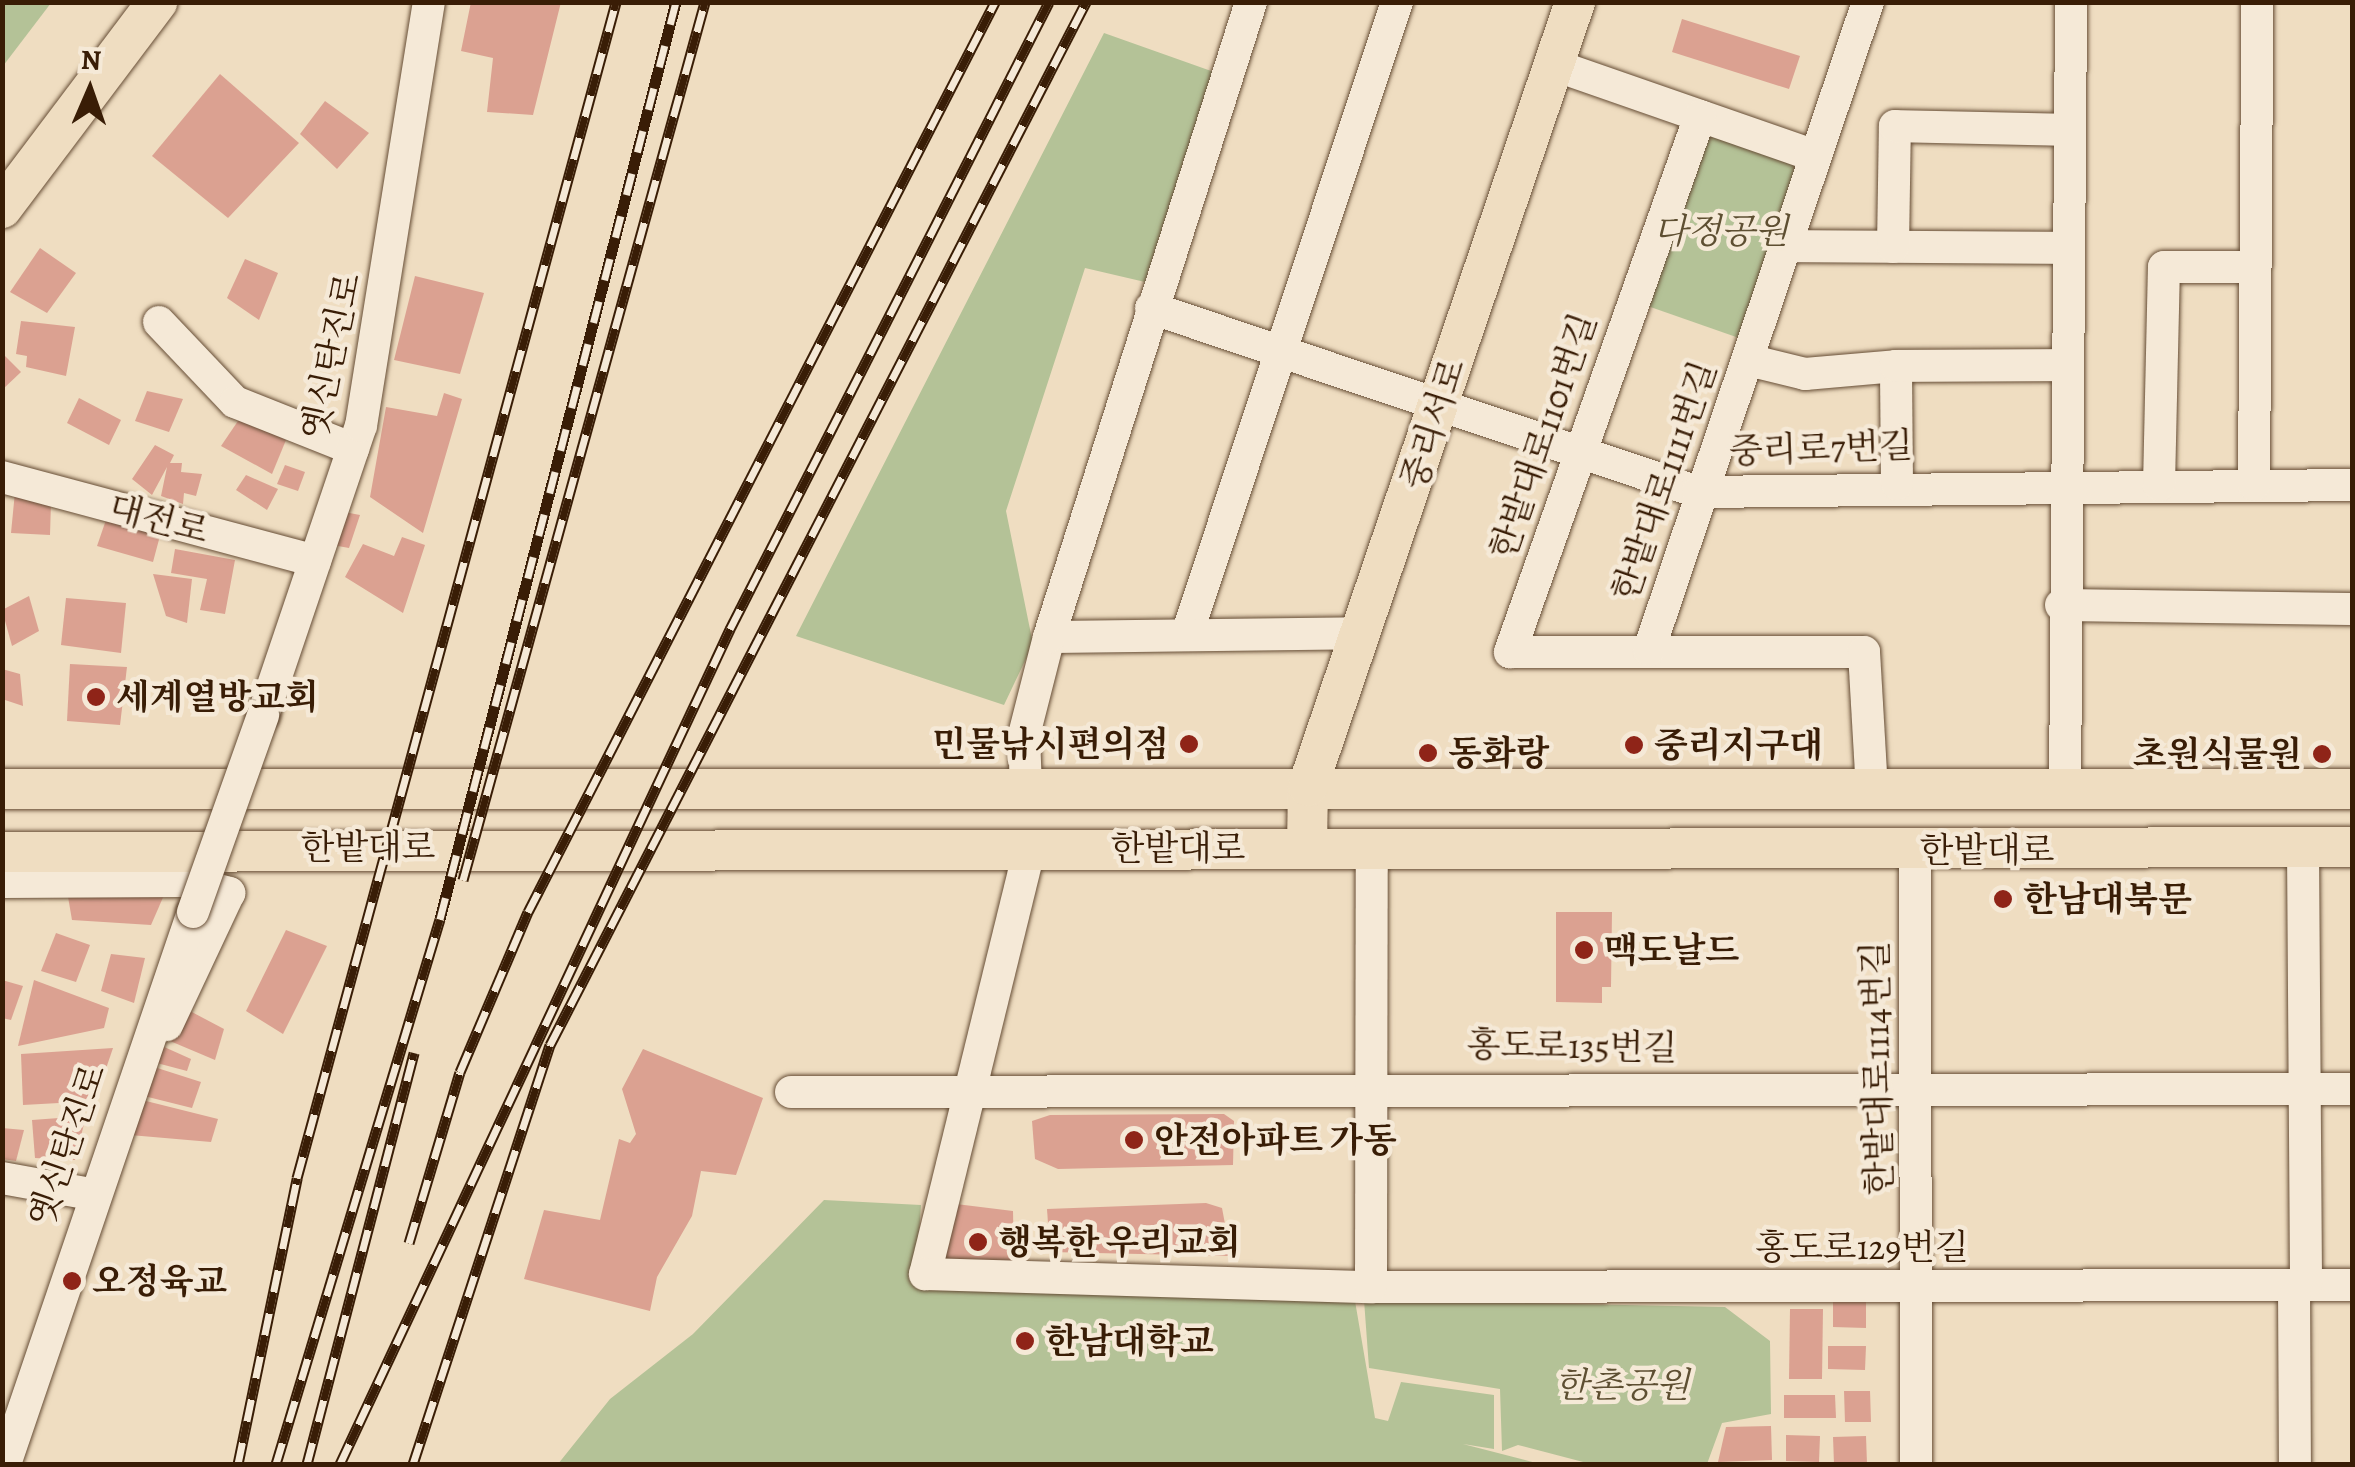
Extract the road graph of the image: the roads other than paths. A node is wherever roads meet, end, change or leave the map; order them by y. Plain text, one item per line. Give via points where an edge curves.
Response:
1 (157, 2) edge
2 (430, 2) edge
3 (1251, 2) edge
4 (1398, 2) edge
5 (1576, 2) edge
6 (1868, 2) edge
7 (2071, 2) edge
8 (2257, 2) edge
9 (1554, 65) junction
10 (1700, 116) junction
11 (2069, 130) junction
12 (1816, 156) junction
13 (2, 208) edge
14 (1786, 246) junction
15 (1893, 247) junction
16 (2067, 248) junction
17 (2255, 267) junction
18 (1151, 308) junction
19 (159, 322) dead end
20 (1280, 353) junction
21 (1748, 360) junction
22 (1896, 366) junction
23 (2065, 366) junction
24 (1440, 406) junction
25 (353, 450) junction
26 (1580, 450) junction
27 (2, 478) edge
28 (1897, 484) junction
29 (2064, 484) junction
30 (2159, 485) junction
31 (2254, 485) junction
32 (2352, 485) edge
33 (1698, 492) junction
34 (315, 562) junction
35 (2062, 606) junction
36 (2352, 609) edge
37 (1364, 633) junction
38 (1187, 634) junction
39 (1049, 637) junction
40 (1649, 650) junction
41 (1308, 786) junction
42 (1026, 788) junction
43 (2, 789) edge
44 (2352, 789) edge
45 (1872, 791) junction
46 (2065, 792) junction
47 (1030, 847) junction
48 (2352, 847) edge
49 (1307, 848) junction
50 (2303, 848) junction
51 (1372, 851) junction
52 (1915, 851) junction
53 (2, 852) edge
54 (2, 882) edge
55 (153, 1023) junction
56 (1372, 1085) junction
57 (967, 1089) junction
58 (2301, 1089) junction
59 (2352, 1089) edge
60 (1916, 1090) junction
61 (791, 1092) dead end
62 (2, 1178) edge
63 (91, 1194) junction
64 (2300, 1285) junction
65 (2352, 1285) edge
66 (1920, 1286) junction
67 (1370, 1287) junction
68 (5, 1464) edge
69 (1916, 1464) edge
70 (2294, 1464) edge

1 - 13 main road
2 - 25 street, 옛신탄진로
3 - 18 street
4 - 20 street
5 - 9 main road, 중리서로
6 - 12 street, 한밭대로1111번길
7 - 11 street
8 - 17 street
9 - 10 street
9 - 24 main road, 중리서로
10 - 12 street
10 - 26 street, 한밭대로1101번길
11 - 15 street via 1895,126
11 - 16 street
12 - 14 street, 한밭대로1111번길
14 - 15 street
14 - 21 street, 한밭대로1111번길
15 - 16 street
16 - 23 street
17 - 30 street via 2164,267
17 - 31 street
18 - 20 street, 중리로7번길
18 - 39 street
19 - 25 street via 235,402
20 - 24 street, 중리로7번길
20 - 38 street
21 - 22 street via 1805,374
21 - 33 street, 한밭대로1111번길
22 - 23 street
22 - 28 street
23 - 29 street
24 - 26 street, 중리로7번길
24 - 37 main road, 중리서로
25 - 34 street, 옛신탄진로
26 - 33 street, 중리로7번길
26 - 40 street, 한밭대로1101번길 via 1510,652
27 - 34 street, 대전로
28 - 29 street, 중리로7번길
28 - 33 street, 중리로7번길
29 - 30 street, 중리로7번길
29 - 35 street
30 - 31 street, 중리로7번길
31 - 32 street, 중리로7번길
33 - 40 street, 한밭대로1111번길
34 - 55 street, 옛신탄진로, bridge
35 - 36 street
35 - 46 street
37 - 38 street
37 - 41 main road, 중리서로
38 - 39 street
39 - 42 street via 1024,735
40 - 45 street, 한밭대로1111번길 via 1864,652
41 - 42 main road, 한밭대로
41 - 45 main road, 한밭대로
41 - 49 main road, 중리서로
42 - 43 main road, 한밭대로
44 - 46 main road, 한밭대로
45 - 46 main road, 한밭대로
47 - 49 main road, 한밭대로
47 - 53 main road, 한밭대로
47 - 57 street
48 - 50 main road, 한밭대로
49 - 51 main road, 한밭대로
50 - 52 main road, 한밭대로
50 - 58 street
51 - 52 main road, 한밭대로
51 - 56 street
52 - 60 street, 한밭대로1114번길
54 - 55 street via 184,881 229,893 172,1026
55 - 63 street, 옛신탄진로
56 - 57 street, 홍도로135번길
56 - 60 street, 홍도로135번길
56 - 67 street
57 - 61 street, 홍도로135번길
57 - 67 street, 홍도로129번길 via 925,1274
58 - 59 street, 홍도로135번길
58 - 60 street, 홍도로135번길
58 - 64 street
60 - 66 street, 한밭대로1114번길
62 - 63 street
63 - 68 street, 옛신탄진로
64 - 65 street, 홍도로129번길
64 - 66 street, 홍도로129번길
64 - 70 street
66 - 67 street, 홍도로129번길
66 - 69 street, 한밭대로1114번길

